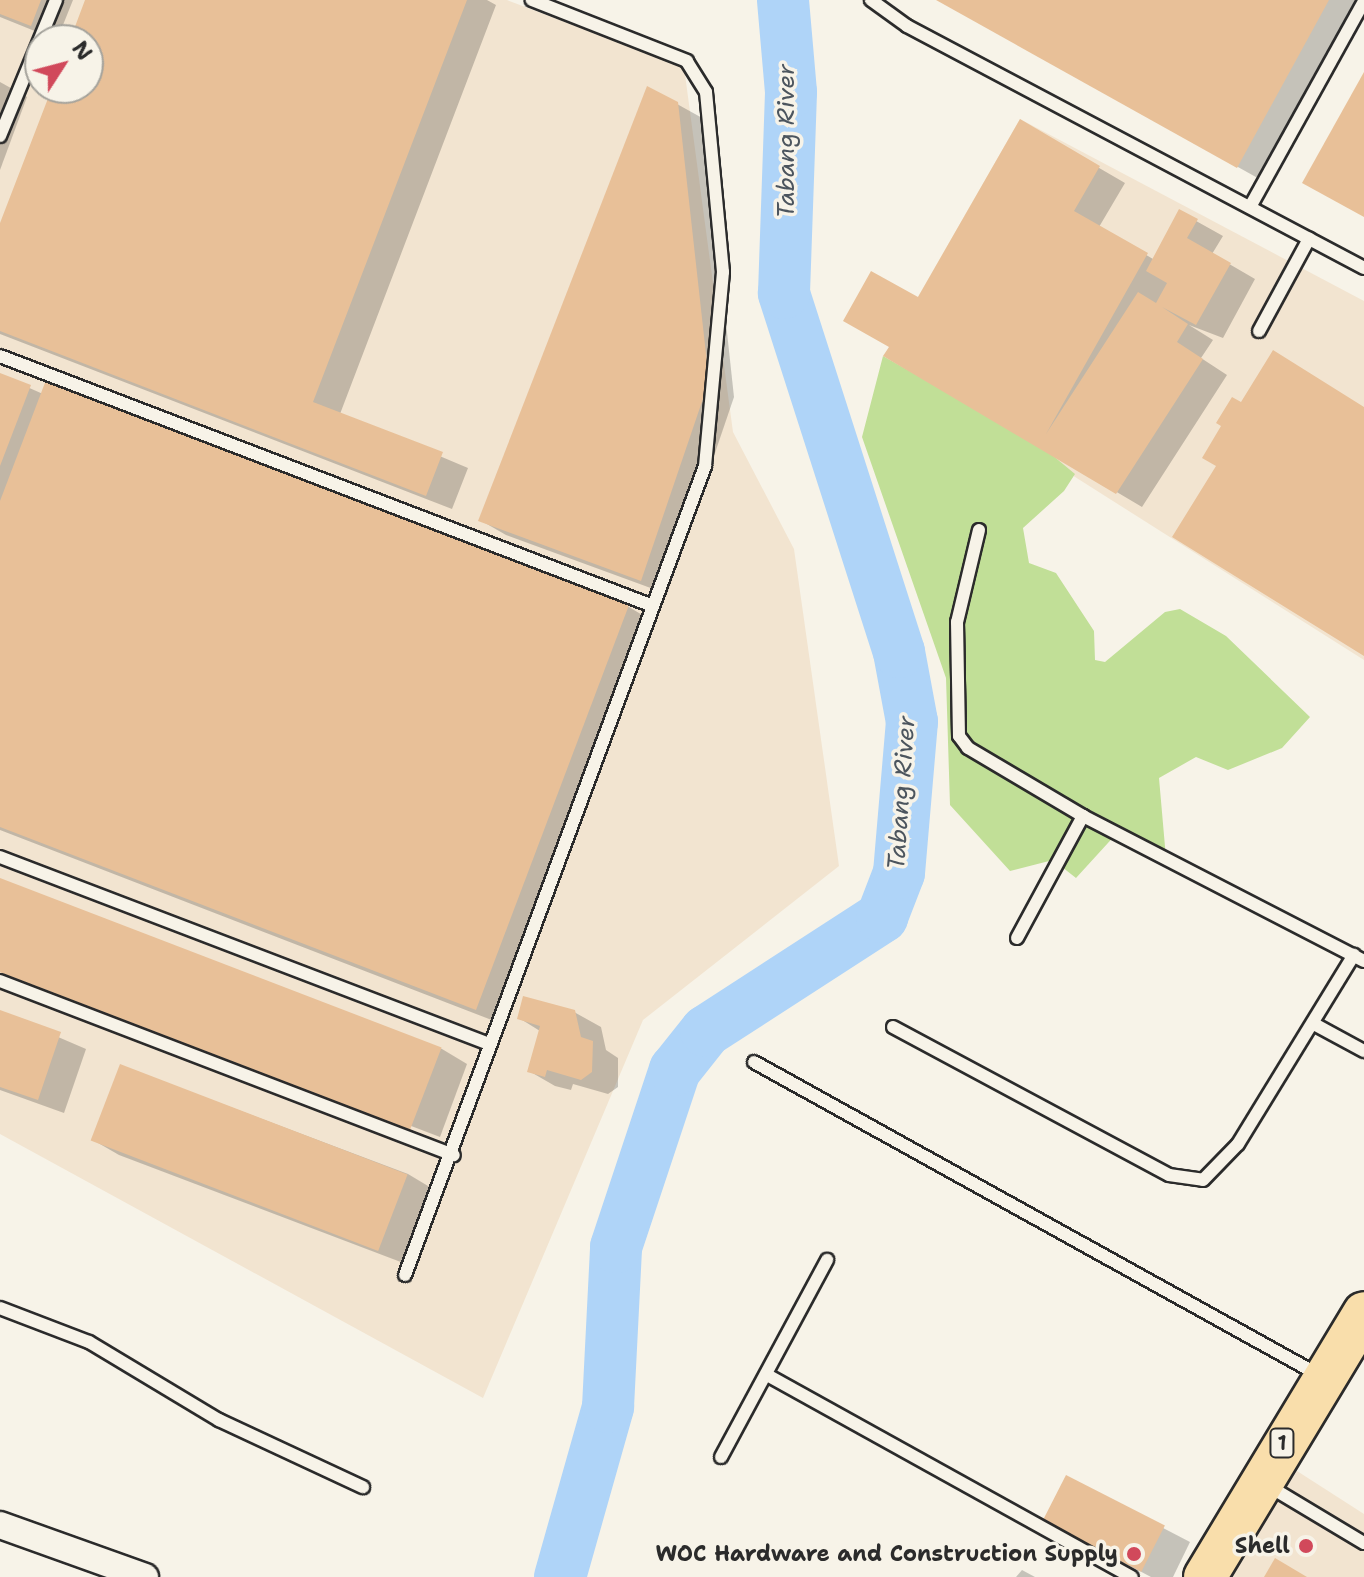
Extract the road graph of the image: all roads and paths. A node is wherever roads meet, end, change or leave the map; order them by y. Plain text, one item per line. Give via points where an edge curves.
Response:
1 (56, 0) edge
2 (532, 0) edge
3 (871, 0) edge
4 (1364, 1) edge
5 (0, 136) edge
6 (1250, 207) junction
7 (1309, 239) junction
8 (1364, 268) edge
9 (1259, 331) dead end
10 (0, 356) edge
11 (979, 530) dead end
12 (653, 606) junction
13 (1083, 816) junction
14 (0, 857) edge
15 (1017, 938) dead end
16 (1359, 958) edge
17 (0, 981) edge
18 (1314, 1024) junction
19 (893, 1027) dead end
20 (489, 1044) junction
21 (1364, 1051) edge
22 (754, 1062) dead end
23 (454, 1155) junction
24 (827, 1260) dead end
25 (405, 1275) dead end
26 (0, 1308) edge
27 (1364, 1313) edge
28 (767, 1375) junction
29 (1322, 1377) junction
30 (721, 1457) dead end
31 (1259, 1480) junction
32 (363, 1487) dead end
33 (0, 1525) edge
34 (1364, 1543) edge
35 (145, 1577) edge
36 (1132, 1577) edge
37 (1205, 1577) edge

1 - 5 lane
2 - 12 lane via 687,61 706,92 723,272 705,466
3 - 6 lane via 907,26
4 - 6 lane
6 - 7 lane
7 - 8 lane
7 - 9 lane
10 - 12 lane
11 - 13 lane via 957,622 959,736 968,748
12 - 20 lane
13 - 15 lane
13 - 16 lane
14 - 20 lane
16 - 18 lane
17 - 23 lane
18 - 19 lane via 1238,1144 1203,1180 1169,1175
18 - 21 lane
20 - 23 lane
22 - 29 lane
23 - 25 lane
24 - 28 lane
26 - 32 lane via 89,1342 219,1420
27 - 29 highway, 1
28 - 30 lane
28 - 36 lane
29 - 31 highway, 1
31 - 34 lane
31 - 37 highway, 1
33 - 35 street

